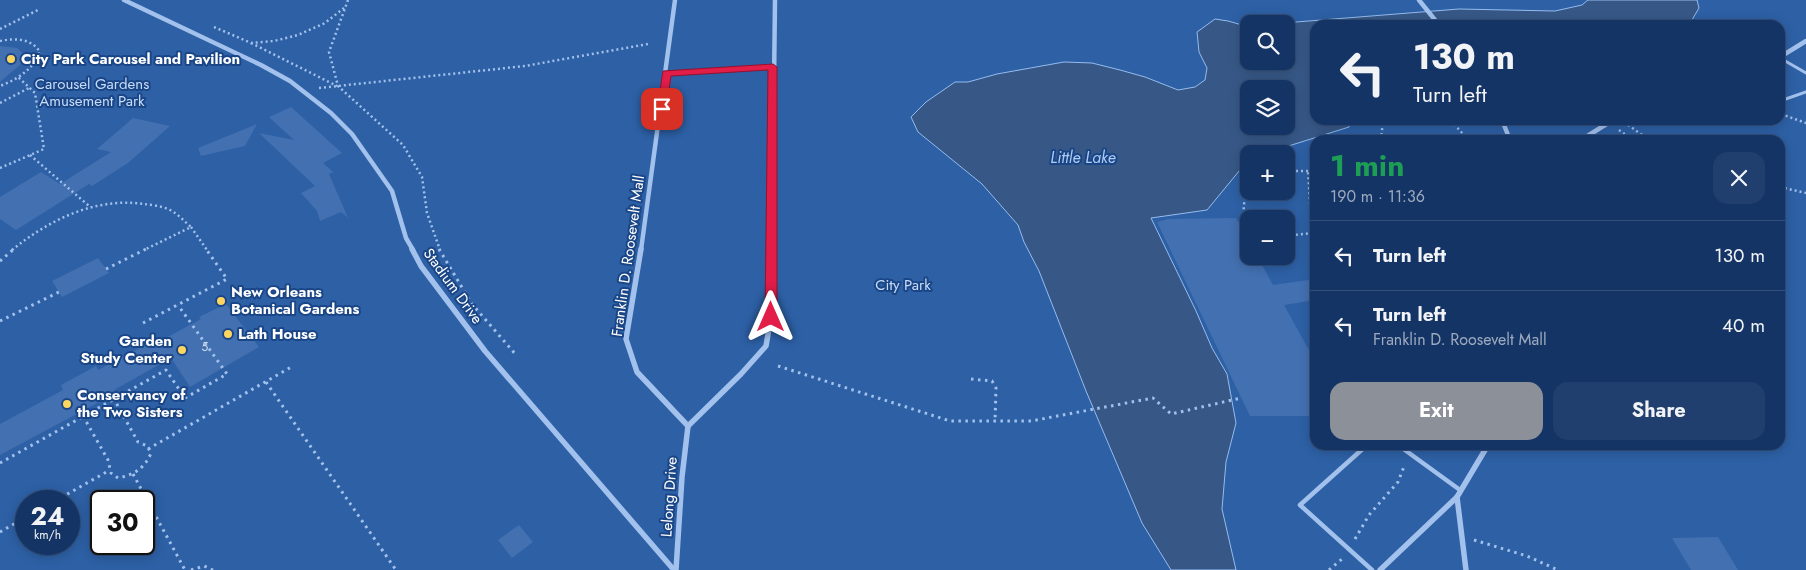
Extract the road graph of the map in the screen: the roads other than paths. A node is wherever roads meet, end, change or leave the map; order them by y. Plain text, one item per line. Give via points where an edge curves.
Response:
1 (124, 0) edge
2 (675, 0) edge
3 (774, 0) edge
4 (1419, 0) edge
5 (1435, 20) edge
6 (1806, 41) edge
7 (1785, 55) edge
8 (1785, 61) edge
9 (773, 67) junction
10 (1806, 72) edge
11 (667, 74) junction
12 (1806, 92) edge
13 (1785, 99) edge
14 (1605, 125) edge
15 (1589, 135) edge
16 (688, 426) junction
17 (1361, 450) edge
18 (1405, 450) edge
19 (1485, 450) edge
20 (1460, 490) junction
21 (1457, 497) junction
22 (675, 570) edge
23 (1372, 570) edge
24 (1380, 570) edge
25 (1466, 570) edge

1 - 22 street, Stadium Drive via 261,65 303,91 352,134 392,191 406,238 421,266 485,351
2 - 11 street, Franklin D. Roosevelt Mall
3 - 9 street
4 - 5 street
6 - 7 street
8 - 10 lane
9 - 11 lane
9 - 16 street via 771,317 766,346
11 - 16 street, Franklin D. Roosevelt Mall via 626,339 637,372
12 - 13 lane
14 - 15 street
16 - 22 street, Lelong Drive
17 - 23 lane via 1300,505
18 - 20 lane
19 - 20 street
20 - 21 street
21 - 24 street
21 - 25 street

